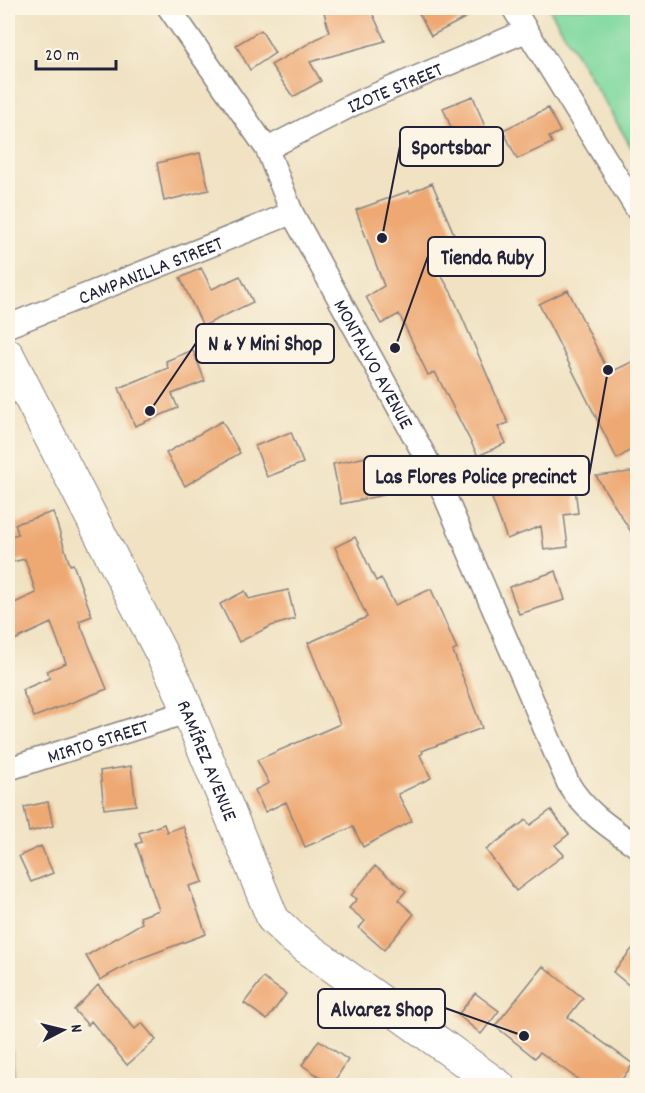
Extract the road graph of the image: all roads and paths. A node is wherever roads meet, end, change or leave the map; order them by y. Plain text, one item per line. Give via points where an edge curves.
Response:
1 (169, 8) edge
2 (513, 8) edge
3 (526, 31) junction
4 (267, 149) junction
5 (638, 211) edge
6 (292, 213) junction
7 (8, 326) edge
8 (8, 355) edge
9 (187, 712) junction
10 (8, 769) edge
11 (638, 847) edge
12 (499, 1086) edge

1 - 4 street, MONTALVO AVENUE
2 - 3 street
3 - 4 street, IZOTE STREET via 354,104
3 - 5 street
4 - 6 street, MONTALVO AVENUE
6 - 7 street, CAMPANILLA STREET
6 - 11 street, MONTALVO AVENUE via 438,480 568,783 594,815
8 - 9 street, RAMÍREZ AVENUE via 177,684
9 - 10 street, MIRTO STREET
9 - 12 street, RAMÍREZ AVENUE via 273,919 291,937

